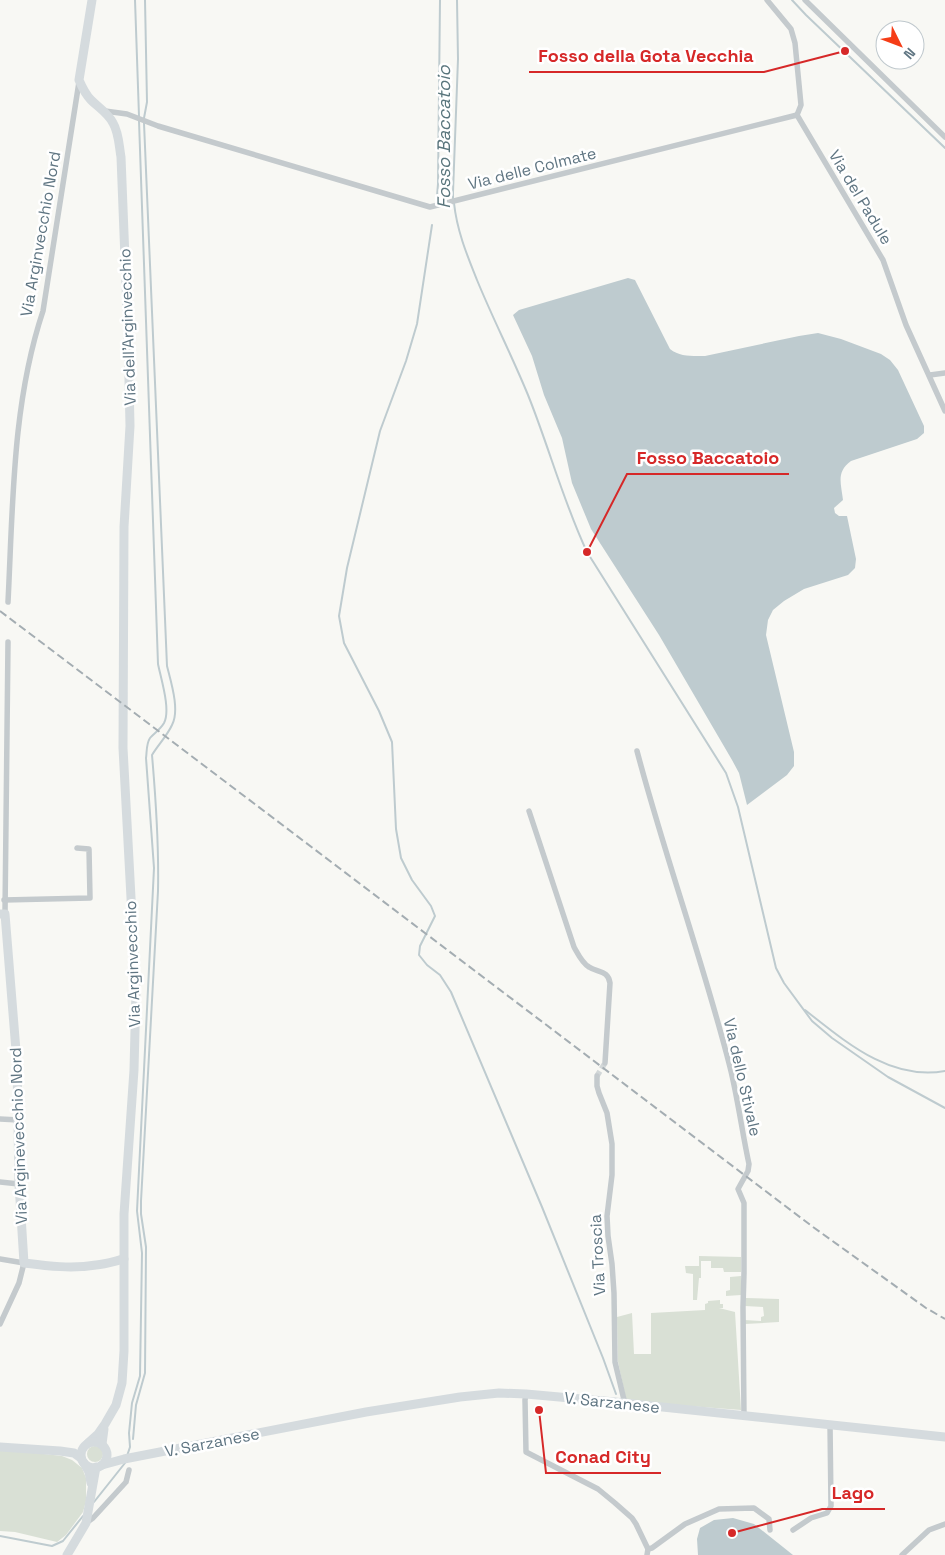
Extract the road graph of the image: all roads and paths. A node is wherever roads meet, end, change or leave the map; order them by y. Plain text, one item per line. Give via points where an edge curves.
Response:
1 (92, 0) edge
2 (767, 0) edge
3 (805, 0) edge
4 (79, 80) junction
5 (104, 110) junction
6 (797, 115) junction
7 (945, 137) edge
8 (945, 373) edge
9 (930, 375) junction
10 (945, 411) edge
11 (8, 602) dead end
12 (8, 642) dead end
13 (122, 669) joint
14 (637, 751) dead end
15 (529, 811) dead end
16 (77, 848) dead end
17 (4, 900) junction
18 (2, 914) edge
19 (605, 1063) tunnel mouth
20 (597, 1076) tunnel mouth
21 (0, 1119) edge
22 (19, 1120) junction
23 (0, 1182) edge
24 (19, 1184) junction
25 (0, 1259) edge
26 (124, 1259) junction
27 (24, 1263) junction
28 (0, 1324) edge
29 (526, 1394) junction
30 (625, 1404) junction
31 (744, 1416) junction
32 (105, 1424) junction
33 (830, 1424) junction
34 (945, 1437) edge
35 (0, 1446) edge
36 (85, 1446) junction
37 (104, 1447) junction
38 (60, 1451) junction
39 (129, 1458) junction
40 (82, 1460) junction
41 (99, 1466) junction
42 (129, 1470) dead end
43 (92, 1486) junction
44 (87, 1519) junction
45 (945, 1524) edge
46 (770, 1530) dead end
47 (793, 1530) dead end
48 (647, 1552) edge
49 (67, 1555) edge
50 (902, 1555) edge

1 - 4 main road
2 - 6 street via 792,29 800,105
3 - 7 street
4 - 5 main road, Via dell'Arginvecchio via 91,100
4 - 11 street, Via Arginvecchio Nord via 43,310 26,381 16,453
5 - 6 street, Via delle Colmate via 128,114 158,126 430,207
5 - 13 main road, Via dell'Arginvecchio via 113,122 121,157 128,335 130,426 124,526
6 - 9 street, Via del Padule via 883,260 906,325
8 - 9 street
9 - 10 street, Via del Padule
12 - 17 street
13 - 26 main road, Via Arginvecchio via 136,991
14 - 31 street, Via dello Stivale via 730,1069 749,1164 738,1189 744,1203
15 - 19 street via 574,947 583,962 610,978
16 - 17 street via 89,849 90,898
17 - 18 street
18 - 22 main road, Via Arginevecchio Nord via 17,1063
20 - 30 street, Via Troscia via 599,1093 608,1114 612,1144 608,1236 614,1293 615,1362
21 - 22 street
22 - 24 main road, Via Arginevecchio Nord
23 - 24 street
24 - 27 main road, Via Arginevecchio Nord
25 - 27 street
26 - 27 main road via 74,1267
26 - 32 main road, Via Arginvecchio via 122,1384 116,1405
27 - 28 street, Via Arginevecchio Nord via 19,1283
29 - 30 main road, V. Sarzanese
29 - 39 main road, V. Sarzanese via 460,1397 366,1412
29 - 48 street via 526,1452 598,1489 632,1518
30 - 31 main road, V. Sarzanese
31 - 33 main road, V. Sarzanese
32 - 36 main road
32 - 37 main road via 102,1433
33 - 34 main road, V. Sarzanese
33 - 47 street via 831,1506 827,1513 811,1518
35 - 38 main road
36 - 37 main road via 95,1441
36 - 38 main road
36 - 40 main road
37 - 39 main road via 114,1456
37 - 41 main road via 107,1458
38 - 40 main road via 74,1453
39 - 41 main road, V. Sarzanese
40 - 41 main road via 89,1467
40 - 43 main road
41 - 43 main road
42 - 44 street via 126,1482 93,1518
43 - 44 main road
44 - 49 main road
45 - 50 street via 929,1530
46 - 48 street via 769,1519 754,1508 719,1509 685,1524

